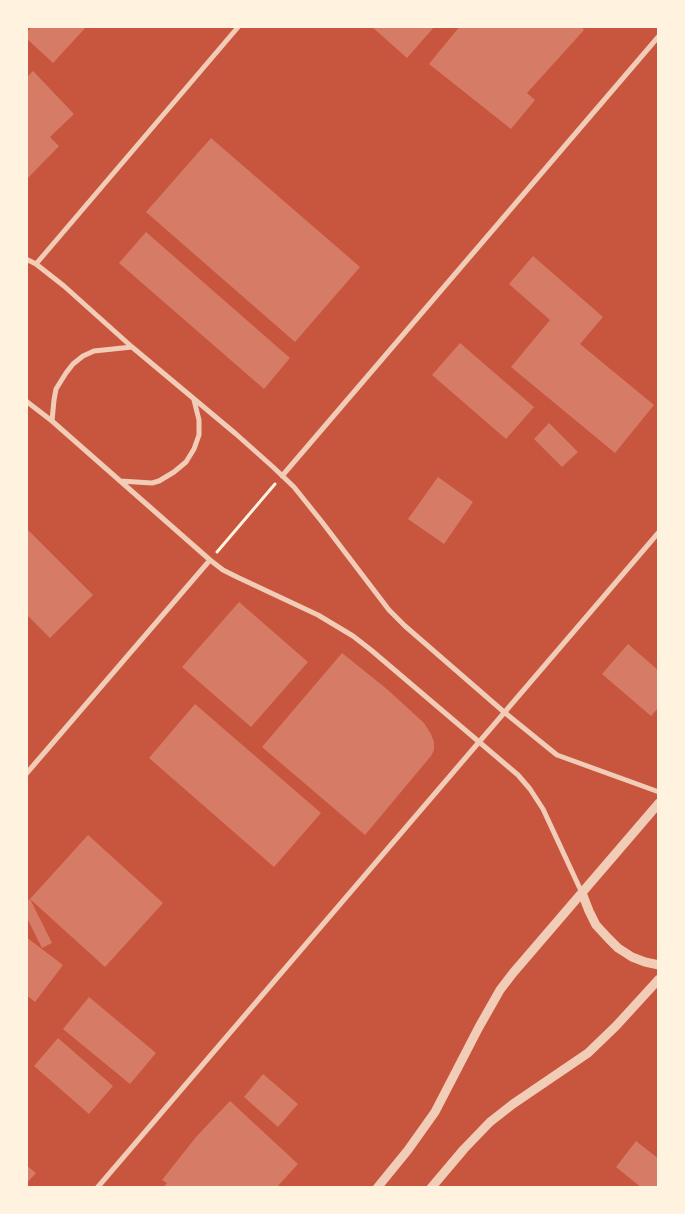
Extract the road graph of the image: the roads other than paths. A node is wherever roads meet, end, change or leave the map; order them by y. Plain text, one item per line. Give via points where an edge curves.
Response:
1 (239, 26) edge
2 (659, 36) edge
3 (26, 258) edge
4 (36, 264) junction
5 (132, 347) junction
6 (193, 399) junction
7 (26, 401) edge
8 (52, 422) junction
9 (282, 476) junction
10 (120, 481) junction
11 (659, 532) edge
12 (210, 560) junction
13 (504, 712) junction
14 (479, 742) junction
15 (26, 774) edge
16 (659, 792) edge
17 (659, 803) edge
18 (582, 892) junction
19 (659, 966) edge
20 (659, 979) edge
21 (97, 1188) edge
22 (377, 1188) edge
23 (431, 1188) edge

1 - 4 street
2 - 9 street
3 - 4 street
4 - 5 street
5 - 6 street
5 - 8 street via 94,351 73,364 56,389
6 - 9 street
6 - 10 street via 199,435 186,462 159,481
7 - 8 street
8 - 10 street
9 - 13 street via 322,522 389,610
10 - 12 street
11 - 13 street
12 - 14 street via 223,570 318,615 353,636
12 - 15 street
13 - 14 street
13 - 16 street via 557,755
14 - 18 street via 530,789 543,809
14 - 21 street
17 - 18 street
18 - 19 street via 596,925 618,948 632,957
18 - 22 street via 512,973 469,1045 435,1112
20 - 23 street via 588,1053 490,1122

